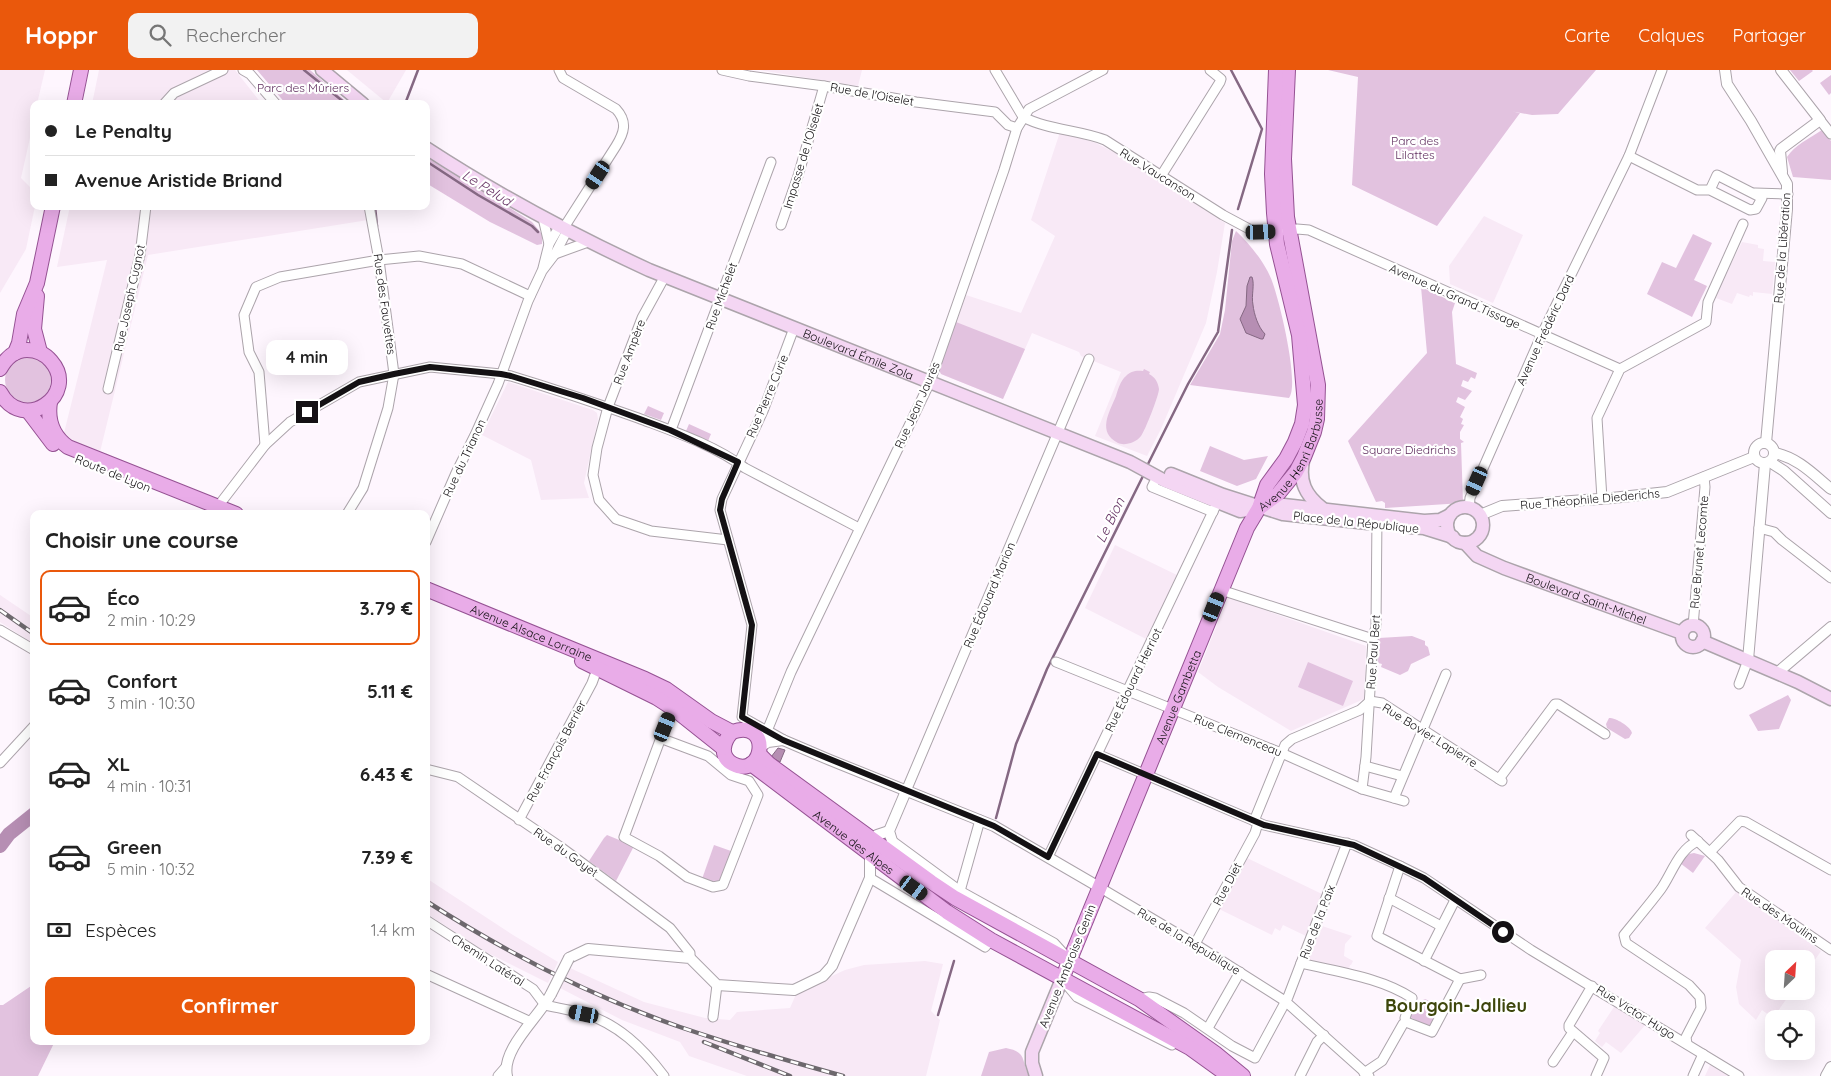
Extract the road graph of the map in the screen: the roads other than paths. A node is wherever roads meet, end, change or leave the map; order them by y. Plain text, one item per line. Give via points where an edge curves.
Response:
1 (81, 70) edge
2 (223, 70) edge
3 (243, 70) edge
4 (322, 70) edge
5 (559, 70) edge
6 (722, 70) edge
7 (994, 70) edge
8 (1103, 70) edge
9 (1210, 70) edge
10 (1276, 70) edge
11 (1288, 70) edge
12 (1662, 70) edge
13 (1725, 70) edge
14 (1781, 70) edge
15 (824, 86) junction
16 (75, 100) edge
17 (168, 100) edge
18 (273, 100) edge
19 (358, 100) edge
20 (1023, 117) junction
21 (1827, 126) edge
22 (1017, 128) junction
23 (1766, 149) junction
24 (430, 151) edge
25 (1780, 151) junction
26 (1628, 156) junction
27 (771, 162) dead end
28 (1161, 176) junction
29 (1782, 176) junction
30 (1710, 190) junction
31 (1752, 192) junction
32 (1788, 194) junction
33 (52, 210) edge
34 (146, 210) edge
35 (370, 210) edge
36 (543, 218) junction
37 (1743, 224) dead end
38 (781, 225) dead end
39 (563, 229) junction
40 (1283, 230) junction
41 (588, 242) junction
42 (549, 244) junction
43 (555, 254) junction
44 (379, 260) junction
45 (542, 271) junction
46 (665, 276) junction
47 (37, 283) junction
48 (530, 296) junction
49 (720, 298) junction
50 (794, 328) junction
51 (1542, 334) junction
52 (40, 352) junction
53 (15, 353) junction
54 (1089, 359) dead end
55 (0, 369) edge
56 (1620, 369) junction
57 (394, 374) junction
58 (501, 374) junction
59 (930, 382) junction
60 (108, 389) dead end
61 (0, 392) edge
62 (50, 402) junction
63 (5, 406) edge
64 (608, 407) junction
65 (28, 411) junction
66 (670, 430) junction
67 (1056, 433) junction
68 (1766, 443) junction
69 (265, 445) junction
70 (1304, 457) junction
71 (1754, 457) junction
72 (1770, 460) junction
73 (738, 462) junction
74 (1149, 469) junction
75 (1704, 477) junction
76 (1831, 489) edge
77 (1602, 498) junction
78 (1215, 507) junction
79 (1260, 508) junction
80 (1322, 508) junction
81 (1468, 508) junction
82 (216, 510) edge
83 (350, 510) edge
84 (1831, 513) edge
85 (1450, 515) junction
86 (1480, 515) junction
87 (1377, 520) junction
88 (859, 528) junction
89 (1759, 528) junction
90 (430, 532) edge
91 (1453, 537) junction
92 (728, 540) junction
93 (1470, 541) junction
94 (1831, 578) edge
95 (1221, 590) junction
96 (430, 591) edge
97 (430, 599) edge
98 (1831, 626) edge
99 (0, 630) edge
100 (1688, 630) junction
101 (1373, 639) junction
102 (1702, 641) junction
103 (30, 648) edge
104 (1748, 660) junction
105 (1056, 662) dead end
106 (600, 670) junction
107 (1777, 673) junction
108 (1446, 674) dead end
109 (635, 675) junction
110 (592, 683) junction
111 (1739, 684) dead end
112 (647, 692) junction
113 (1127, 692) junction
114 (1831, 699) edge
115 (1370, 701) junction
116 (677, 704) junction
117 (1173, 709) junction
118 (1423, 729) junction
119 (30, 730) edge
120 (732, 732) junction
121 (1606, 734) dead end
122 (660, 738) junction
123 (760, 746) junction
124 (723, 748) junction
125 (1281, 753) junction
126 (1097, 754) junction
127 (0, 763) edge
128 (1365, 766) junction
129 (430, 770) edge
130 (1146, 775) junction
131 (1402, 776) junction
132 (1362, 789) junction
133 (906, 791) junction
134 (1394, 798) junction
135 (1404, 801) dead end
136 (519, 820) junction
137 (980, 820) junction
138 (1256, 822) junction
139 (1691, 835) dead end
140 (1698, 841) junction
141 (1351, 844) junction
142 (872, 847) junction
143 (888, 847) junction
144 (1710, 852) junction
145 (1048, 857) junction
146 (1400, 866) junction
147 (1831, 870) edge
148 (870, 876) junction
149 (1099, 887) junction
150 (960, 891) junction
151 (1389, 898) junction
152 (1455, 900) junction
153 (430, 923) edge
154 (1441, 926) junction
155 (991, 940) junction
156 (1195, 944) junction
157 (1831, 950) edge
158 (690, 958) junction
159 (1069, 960) junction
160 (1424, 961) junction
161 (1301, 963) junction
162 (1240, 972) junction
163 (1481, 975) dead end
164 (430, 976) edge
165 (1062, 979) junction
166 (1460, 979) junction
167 (717, 985) junction
168 (1592, 986) junction
169 (1133, 996) junction
170 (1285, 1001) junction
171 (545, 1005) junction
172 (713, 1018) dead end
173 (531, 1022) junction
174 (1406, 1022) junction
175 (1208, 1028) junction
176 (1571, 1030) junction
177 (1324, 1035) junction
178 (1687, 1044) junction
179 (1703, 1054) junction
180 (1255, 1058) joint
181 (1553, 1062) dead end
182 (1831, 1067) edge
183 (504, 1073) edge
184 (1366, 1074) edge
185 (664, 1076) edge
186 (1036, 1076) edge
187 (1229, 1076) edge
188 (1243, 1076) edge
189 (1300, 1076) edge
190 (1596, 1076) edge
191 (1693, 1076) edge
192 (1739, 1076) edge
193 (1826, 1076) edge

1 - 16 main road
2 - 17 street via 174,93
3 - 18 street
4 - 19 main road
5 - 39 street via 563,78 616,109 622,115 624,126 623,136
6 - 15 street, Rue de l'Oiselet
7 - 20 street
8 - 20 street, Rue Jean Jaurès via 1040,102
9 - 28 street via 1219,76 1220,82
10 - 40 main road, Avenue Henri Barbusse via 1272,174 1274,213
11 - 40 main road, Avenue Henri Barbusse
12 - 26 street, Avenue Frédéric Dard
13 - 23 street, Rue de la Libération via 1727,84
14 - 21 street
15 - 22 street, Rue de l'Oiselet via 995,112
15 - 38 street, Impasse de l'Oiselet
20 - 22 street, Rue Jean Jaurès
20 - 28 street, Rue Vaucanson via 1105,140
21 - 25 street
22 - 59 street, Rue Jean Jaurès
23 - 25 street
23 - 29 street, Rue de la Libération
24 - 36 main road, Boulevard Émile Zola
25 - 29 street
26 - 30 street via 1697,190
26 - 51 street, Avenue Frédéric Dard
27 - 49 street, Rue Michelet
28 - 40 street, Rue Vaucanson via 1250,230
29 - 32 street, Rue de la Libération
30 - 31 street via 1717,175
30 - 31 street via 1750,210 1756,209 1762,198
31 - 32 street
32 - 68 street, Rue de la Libération
33 - 47 main road
34 - 60 street, Rue Joseph Cugnot via 140,256
35 - 44 street, Rue des Fauvettes
36 - 39 main road, Boulevard Émile Zola
36 - 42 street
37 - 56 street via 1708,302 1706,322
39 - 41 main road, Boulevard Émile Zola
39 - 42 street
39 - 43 street
40 - 51 street, Avenue du Grand Tissage via 1309,230
40 - 70 main road, Avenue Henri Barbusse via 1318,385 1316,425
40 - 79 main road, Avenue Henri Barbusse via 1277,244 1299,335 1305,405 1295,442 1267,485
41 - 43 street
41 - 46 main road, Boulevard Émile Zola
42 - 45 street
43 - 45 street
44 - 48 street via 419,256 462,264
44 - 57 street, Rue des Fauvettes
44 - 69 street via 280,277 256,287 244,315 249,352 259,372
45 - 48 street
46 - 49 main road, Boulevard Émile Zola
46 - 64 street, Rue Ampère via 642,318
47 - 52 main road via 34,330
47 - 53 main road via 24,314
48 - 58 street
49 - 50 main road, Boulevard Émile Zola
49 - 66 street, Rue Michelet
50 - 59 main road, Boulevard Émile Zola
50 - 73 street, Rue Pierre Curie via 763,411
51 - 56 street, Avenue du Grand Tissage
51 - 81 street, Avenue Frédéric Dard
52 - 53 main road
52 - 62 main road via 57,370 58,387
53 - 55 main road
54 - 67 street, Rue Édouard Marion
56 - 77 street via 1597,418
57 - 58 street via 430,367
57 - 69 street via 359,382 290,422
57 - 83 street, Rue des Fauvettes via 388,408 364,488
58 - 64 street
58 - 90 street, Rue du Trianon
59 - 67 main road, Boulevard Émile Zola
59 - 88 street, Rue Jean Jaurès
61 - 63 main road
62 - 65 main road
62 - 82 main road, Route de Lyon via 52,429 68,447
63 - 65 main road
64 - 66 street
64 - 92 street, Rue Ampère via 593,474 599,500 616,519 651,531
65 - 82 main road, Route de Lyon via 59,450
66 - 73 street
67 - 74 main road, Boulevard Émile Zola
67 - 133 street, Rue Édouard Marion
68 - 71 street via 1755,448
68 - 72 street via 1772,447
69 - 82 street
70 - 79 main road, Avenue Henri Barbusse via 1284,488
70 - 80 main road via 1301,474 1306,490
71 - 72 street via 1757,461
71 - 75 street, Rue Théophile Diederichs
72 - 76 street via 1789,456
72 - 84 street
72 - 89 street
73 - 88 street
73 - 92 street, Rue Pierre Curie via 720,510
74 - 78 main road, Place de la République
74 - 79 main road, Place de la République
75 - 77 street, Rue Théophile Diederichs via 1667,492
75 - 100 street, Rue Brunet Lecomte
77 - 86 street, Rue Théophile Diederichs via 1502,506
78 - 79 main road, Place de la République via 1240,511
78 - 113 street, Rue Édouard Herriot
79 - 80 main road, Place de la République via 1284,505
79 - 87 main road, Place de la République via 1283,514
79 - 95 main road, Avenue Gambetta via 1247,528
80 - 87 main road, Place de la République
81 - 85 main road
81 - 86 main road
85 - 87 main road, Place de la République via 1440,520
85 - 91 main road via 1448,524
86 - 93 main road via 1482,531
87 - 91 main road, Place de la République
87 - 101 street, Rue Paul Bert via 1376,626
88 - 123 street, Rue Jean Jaurès via 790,672
89 - 94 street via 1774,532
89 - 104 street
91 - 93 main road via 1461,542
92 - 123 street, Rue Pierre Curie via 752,625 742,717
93 - 100 main road, Boulevard Saint-Michel via 1477,556 1491,563
95 - 101 street
95 - 117 main road, Avenue Gambetta
96 - 109 main road, Avenue Alsace Lorraine
97 - 106 main road
98 - 107 street
99 - 103 street
100 - 102 main road via 1696,626 1702,631
100 - 102 main road via 1683,640 1687,646 1697,646
101 - 115 street, Rue Paul Bert
102 - 104 main road
104 - 107 main road
104 - 111 street
105 - 113 street, Rue Clemenceau
106 - 109 street, Avenue Alsace Lorraine via 607,667
106 - 110 street, Rue François Berrier
106 - 112 main road, Avenue des Alpes
107 - 114 main road
108 - 118 street
109 - 116 main road, Avenue Alsace Lorraine via 666,689
110 - 112 street via 602,678 634,691
110 - 136 street, Rue François Berrier
112 - 116 main road, Avenue des Alpes
113 - 117 street, Rue Clemenceau
113 - 126 street, Rue Édouard Herriot
115 - 118 street, Rue Bovier Lapierre via 1382,703
115 - 125 street, Rue Bovier Lapierre via 1360,710 1292,739
115 - 128 street, Rue Paul Bert
116 - 120 main road, Avenue des Alpes
116 - 122 street
116 - 124 main road, Avenue des Alpes
117 - 125 street, Rue Clemenceau
117 - 130 main road, Avenue Gambetta
118 - 121 street, Rue Bovier Lapierre via 1500,780 1555,704
118 - 131 street
119 - 127 street
120 - 123 main road, Avenue des Alpes via 748,730
120 - 124 main road via 725,739
122 - 122 street via 708,756 731,776 749,781 758,795 723,885 713,887 687,877 659,856 624,837
123 - 124 main road, Avenue des Alpes via 741,766 732,764
123 - 133 street via 783,740
123 - 142 main road, Avenue des Alpes
125 - 132 street, Rue Clemenceau
125 - 138 street, Rue Diet
126 - 130 street, Rue Victor Hugo
126 - 145 street, Rue Édouard Herriot
128 - 131 street
128 - 132 street, Rue Paul Bert
129 - 136 street, Rue du Goyet via 458,777
130 - 138 street, Rue Victor Hugo
130 - 149 main road, Avenue Gambetta
131 - 134 street
132 - 134 street, Rue Clemenceau
133 - 137 street
133 - 143 street, Rue Édouard Marion
134 - 135 street, Rue Clemenceau
136 - 158 street, Rue du Goyet via 670,928 690,953
137 - 145 street, Rue de la République
137 - 150 street
138 - 141 street, Rue Victor Hugo
138 - 156 street, Rue Diet via 1255,833
139 - 140 street, Rue des Moulins
140 - 144 street, Rue des Moulins
140 - 178 street via 1684,852 1660,890 1624,935 1626,943 1689,984 1700,997 1701,1008 1686,1037
141 - 146 street, Rue Victor Hugo
141 - 161 street, Rue de la Paix
142 - 143 main road, Avenue des Alpes
142 - 143 street via 877,836
142 - 148 street, Rue Édouard Marion
143 - 148 street, Rue Édouard Marion via 880,868
143 - 150 street, Avenue des Alpes
143 - 155 main road, Avenue des Alpes via 947,912
143 - 159 main road, Avenue des Alpes via 955,898
144 - 147 street via 1740,821
144 - 157 street, Rue des Moulins via 1738,886
145 - 149 street, Rue de la République
146 - 151 street
146 - 152 street, Rue Victor Hugo
148 - 155 street via 985,947
148 - 167 street, Rue Édouard Marion via 832,966 823,976 794,990
149 - 156 street, Rue de la République
149 - 159 main road, Avenue Ambroise Genin
150 - 159 street, Avenue des Alpes via 1054,944
151 - 154 street
151 - 160 street via 1377,936
152 - 154 street
152 - 168 street, Rue Victor Hugo
153 - 171 street, Chemin Latéral via 534,989
154 - 160 street
155 - 165 main road, Avenue des Alpes
156 - 162 street, Rue de la République
158 - 167 street
158 - 171 street, bridge via 588,949 569,958
159 - 165 main road, Avenue Ambroise Genin
159 - 169 main road, Avenue des Alpes
160 - 166 street
161 - 170 street, Rue de la Paix
161 - 174 street via 1372,981 1405,994 1412,998
162 - 170 street, Rue de la République
162 - 175 street
163 - 166 street
164 - 173 street
165 - 169 main road, Avenue des Alpes via 1079,977 1112,993
165 - 186 main road, Avenue Ambroise Genin via 1034,1044 1032,1058
165 - 187 main road, Avenue des Alpes via 1185,1045
166 - 174 street via 1432,1032
167 - 172 street
168 - 176 street via 1569,1025
168 - 178 street, Rue Victor Hugo
169 - 175 street, Avenue des Alpes via 1155,998
169 - 188 main road, Avenue des Alpes
170 - 177 street, Rue de la République
170 - 180 street, Rue de la Paix
171 - 173 street
171 - 185 street via 584,1014 608,1024 634,1041
173 - 183 street via 516,1041
174 - 184 street via 1382,1061
175 - 180 street, Avenue des Alpes
176 - 181 street
176 - 190 street via 1604,1058
177 - 184 street, Rue de la République
177 - 189 street via 1317,1042
178 - 179 street, Rue Victor Hugo
179 - 191 street
179 - 192 street, Rue Victor Hugo
182 - 193 street

